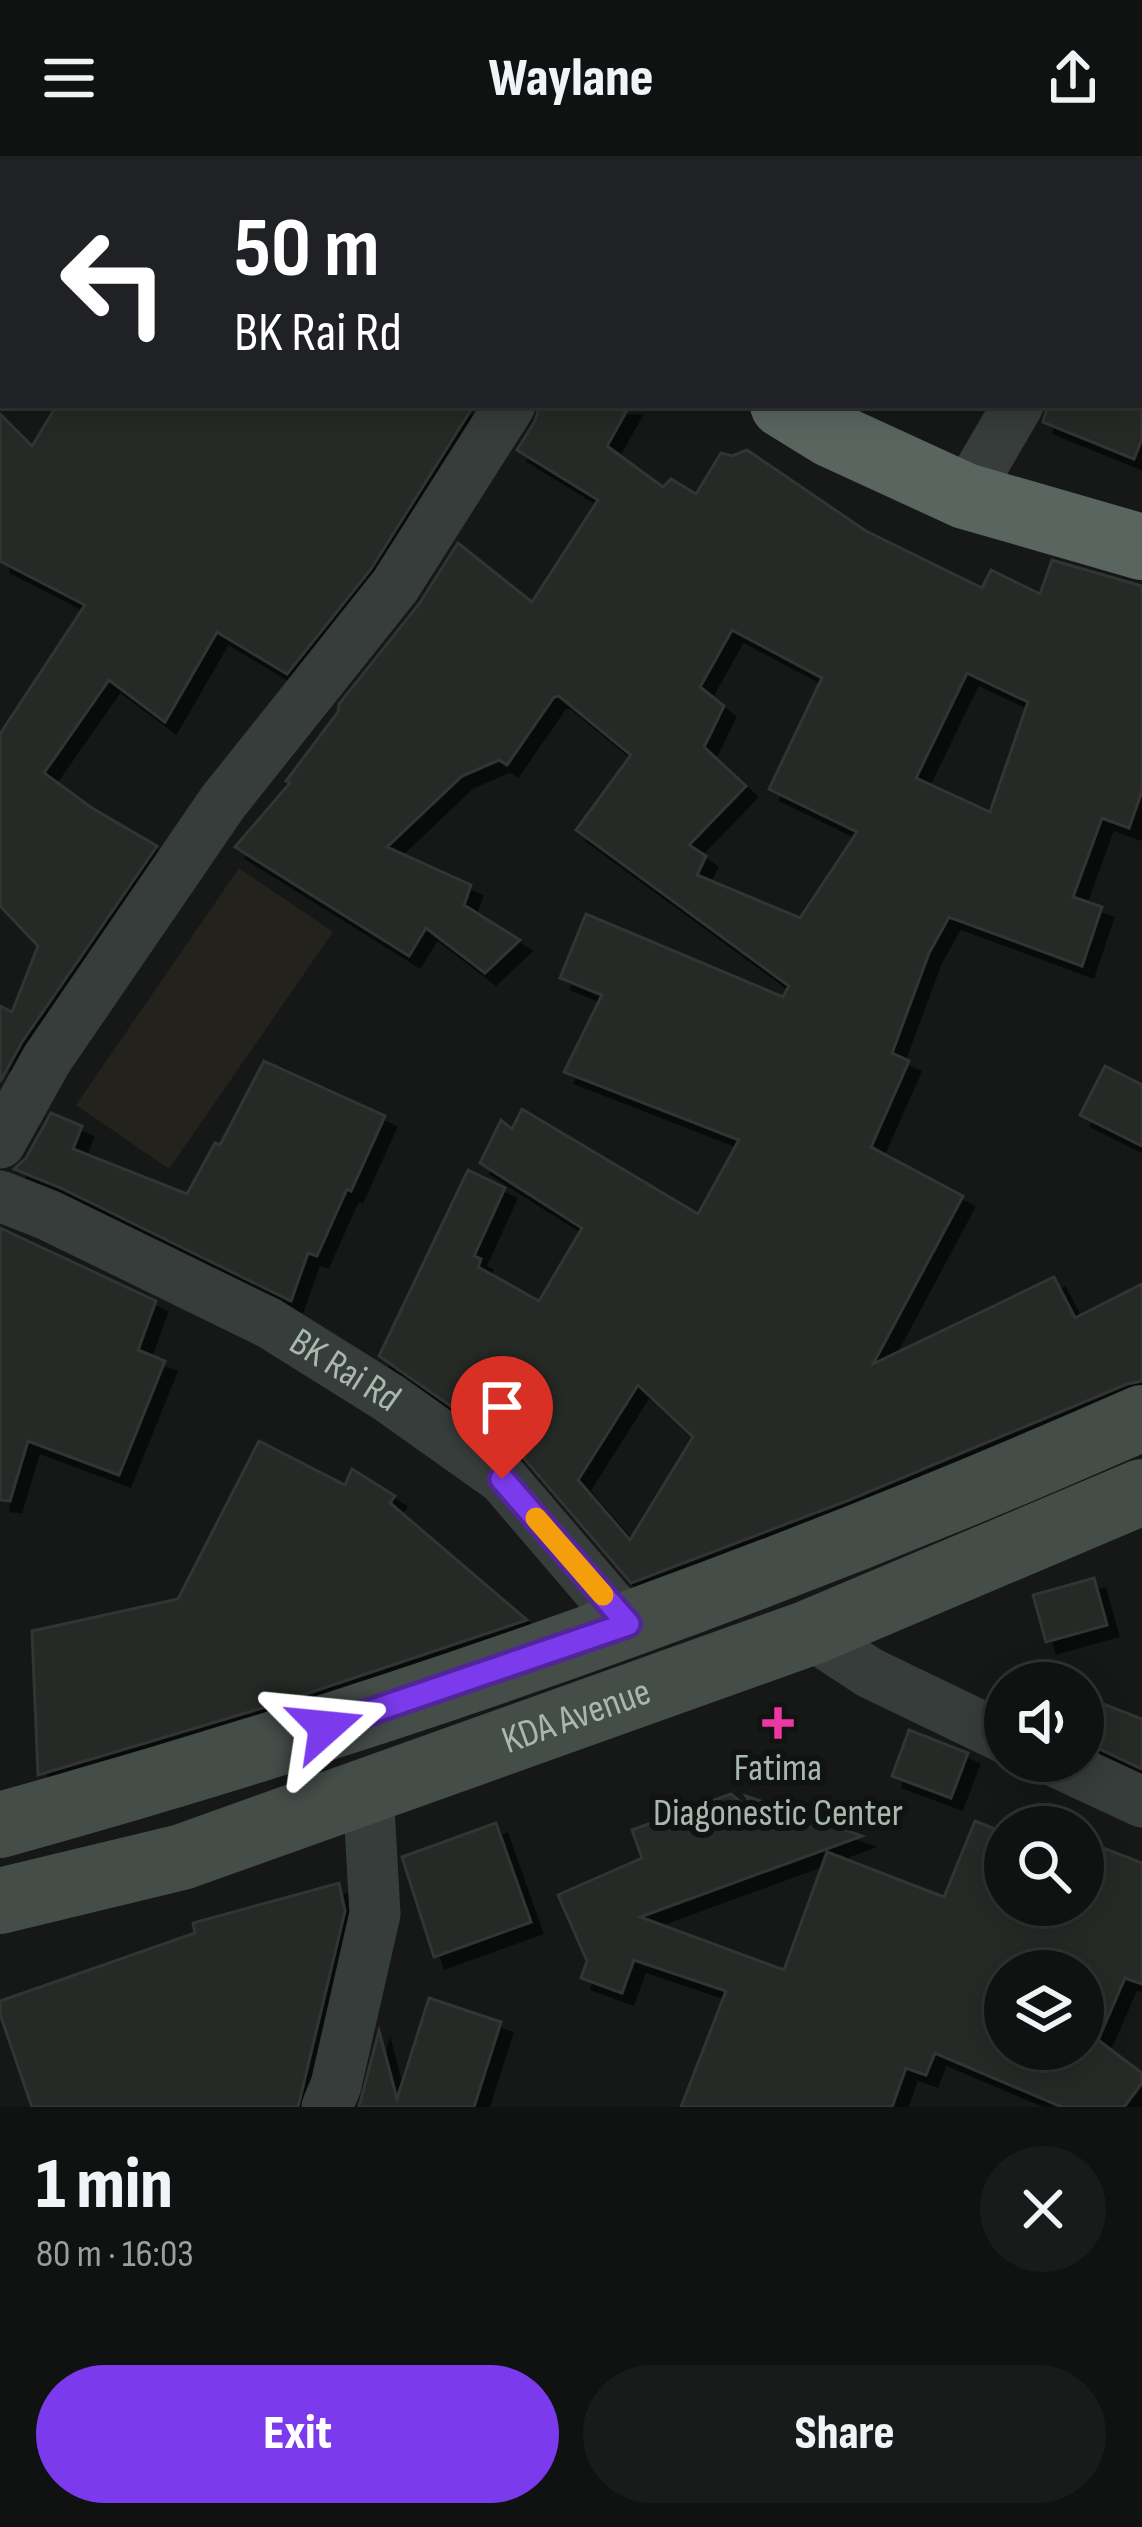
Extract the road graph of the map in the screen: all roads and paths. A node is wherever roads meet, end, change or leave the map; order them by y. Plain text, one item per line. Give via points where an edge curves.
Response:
1 (508, 408) edge
2 (788, 408) edge
3 (1016, 408) edge
4 (965, 496) junction
5 (1142, 548) edge
6 (0, 1143) edge
7 (0, 1196) edge
8 (1142, 1418) edge
9 (1142, 1492) edge
10 (628, 1624) junction
11 (809, 1633) junction
12 (984, 1728) edge
13 (1099, 1782) edge
14 (368, 1790) junction
15 (1142, 1802) edge
16 (0, 1825) edge
17 (0, 1901) edge
18 (327, 2107) edge

1 - 6 street via 395,586 209,822 47,1059
2 - 4 highway
3 - 4 street
4 - 5 highway
7 - 10 street, BK Rai Rd via 269,1323 389,1398 502,1479
8 - 10 main road
9 - 11 main road, KDA Avenue
10 - 16 main road via 196,1771
11 - 12 street via 869,1673
11 - 14 main road, KDA Avenue
13 - 15 street
14 - 17 main road, KDA Avenue via 182,1857
14 - 18 street via 375,1914

